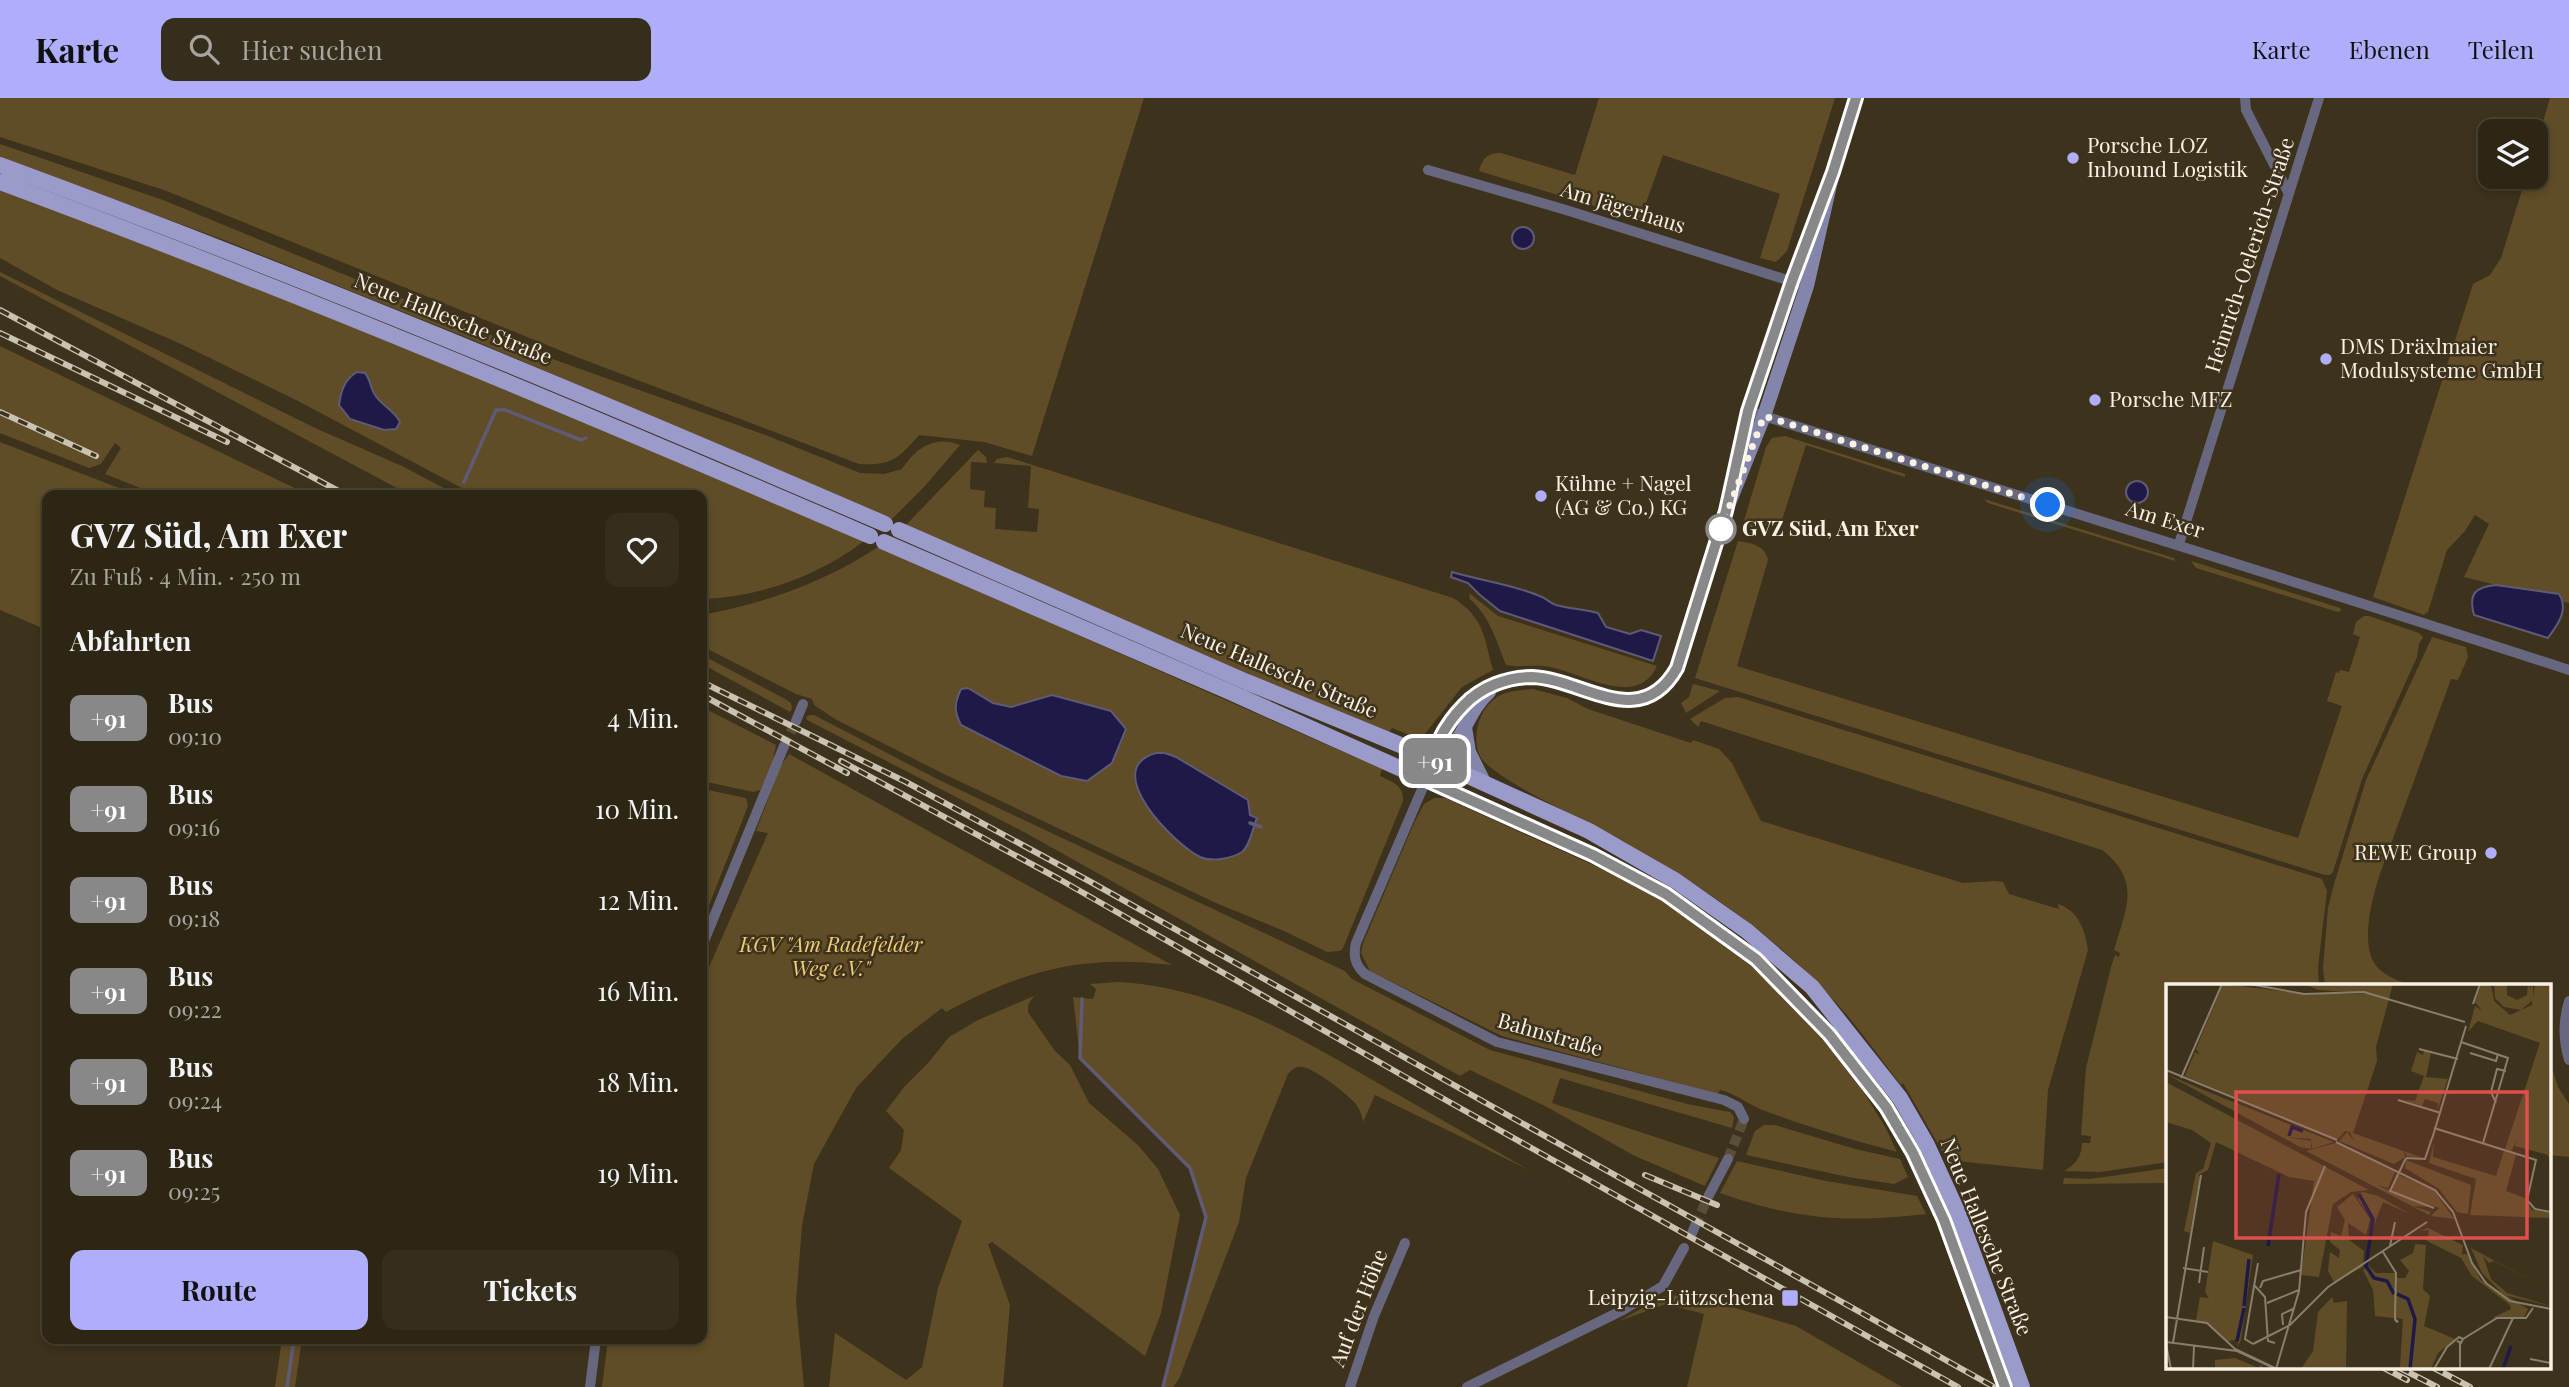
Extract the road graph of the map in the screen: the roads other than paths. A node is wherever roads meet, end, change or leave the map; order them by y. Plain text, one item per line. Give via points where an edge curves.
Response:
1 (1856, 98) edge
2 (2245, 98) edge
3 (2319, 98) edge
4 (0, 165) edge
5 (1428, 170) dead end
6 (1833, 172) junction
7 (0, 182) edge
8 (2289, 194) junction
9 (1792, 281) junction
10 (1807, 286) junction
11 (1748, 411) junction
12 (1764, 416) junction
13 (1726, 511) junction
14 (2179, 544) junction
15 (2569, 670) edge
16 (1500, 682) junction
17 (803, 704) dead end
18 (796, 721) tunnel mouth
19 (1465, 727) junction
20 (784, 746) tunnel mouth
21 (1435, 761) junction
22 (1426, 780) junction
23 (1484, 782) junction
24 (707, 934) edge
25 (2569, 1001) edge
26 (2569, 1060) edge
27 (1893, 1102) junction
28 (1744, 1119) dead end
29 (1728, 1158) tunnel mouth
30 (1709, 1195) tunnel mouth
31 (1405, 1243) dead end
32 (1684, 1248) dead end
33 (595, 1344) edge
34 (590, 1387) edge
35 (1350, 1387) edge
36 (1467, 1387) edge
37 (2005, 1387) edge
38 (2022, 1387) edge

1 - 6 street
2 - 8 street via 2246,110
3 - 8 street, Heinrich-Oelerich-Straße
4 - 21 main road, Neue Hallesche Straße via 401,319
5 - 9 street, Am Jägerhaus
6 - 9 street
6 - 10 street
7 - 22 main road, Neue Hallesche Straße via 401,336
8 - 14 street, Heinrich-Oelerich-Straße
9 - 10 street, Am Jägerhaus
9 - 11 street
10 - 12 street
11 - 12 street, Am Exer
11 - 13 street
12 - 13 street
12 - 14 street, Am Exer
13 - 16 street via 1677,668 1662,690 1618,699 1533,677
14 - 15 street, Am Exer
16 - 19 street via 1482,698
16 - 21 street via 1476,693 1462,707 1441,736
17 - 18 street
19 - 21 street via 1453,749
19 - 23 street via 1469,752
20 - 24 street
21 - 22 street
21 - 23 main road, Neue Hallesche Straße
22 - 27 main road, Neue Hallesche Straße via 1593,855 1666,894 1756,959
22 - 28 street, Bahnstraße via 1356,943 1355,960 1365,974 1497,1042 1724,1100 1738,1107
23 - 27 main road, Neue Hallesche Straße via 1611,844 1676,881 1747,931 1812,988
25 - 26 street via 2563,1033
27 - 37 main road, Neue Hallesche Straße via 1940,1210
27 - 38 main road, Neue Hallesche Straße via 1927,1145 1959,1215
29 - 30 street
31 - 35 street, Auf der Höhe
32 - 36 street via 1663,1286
33 - 34 street

